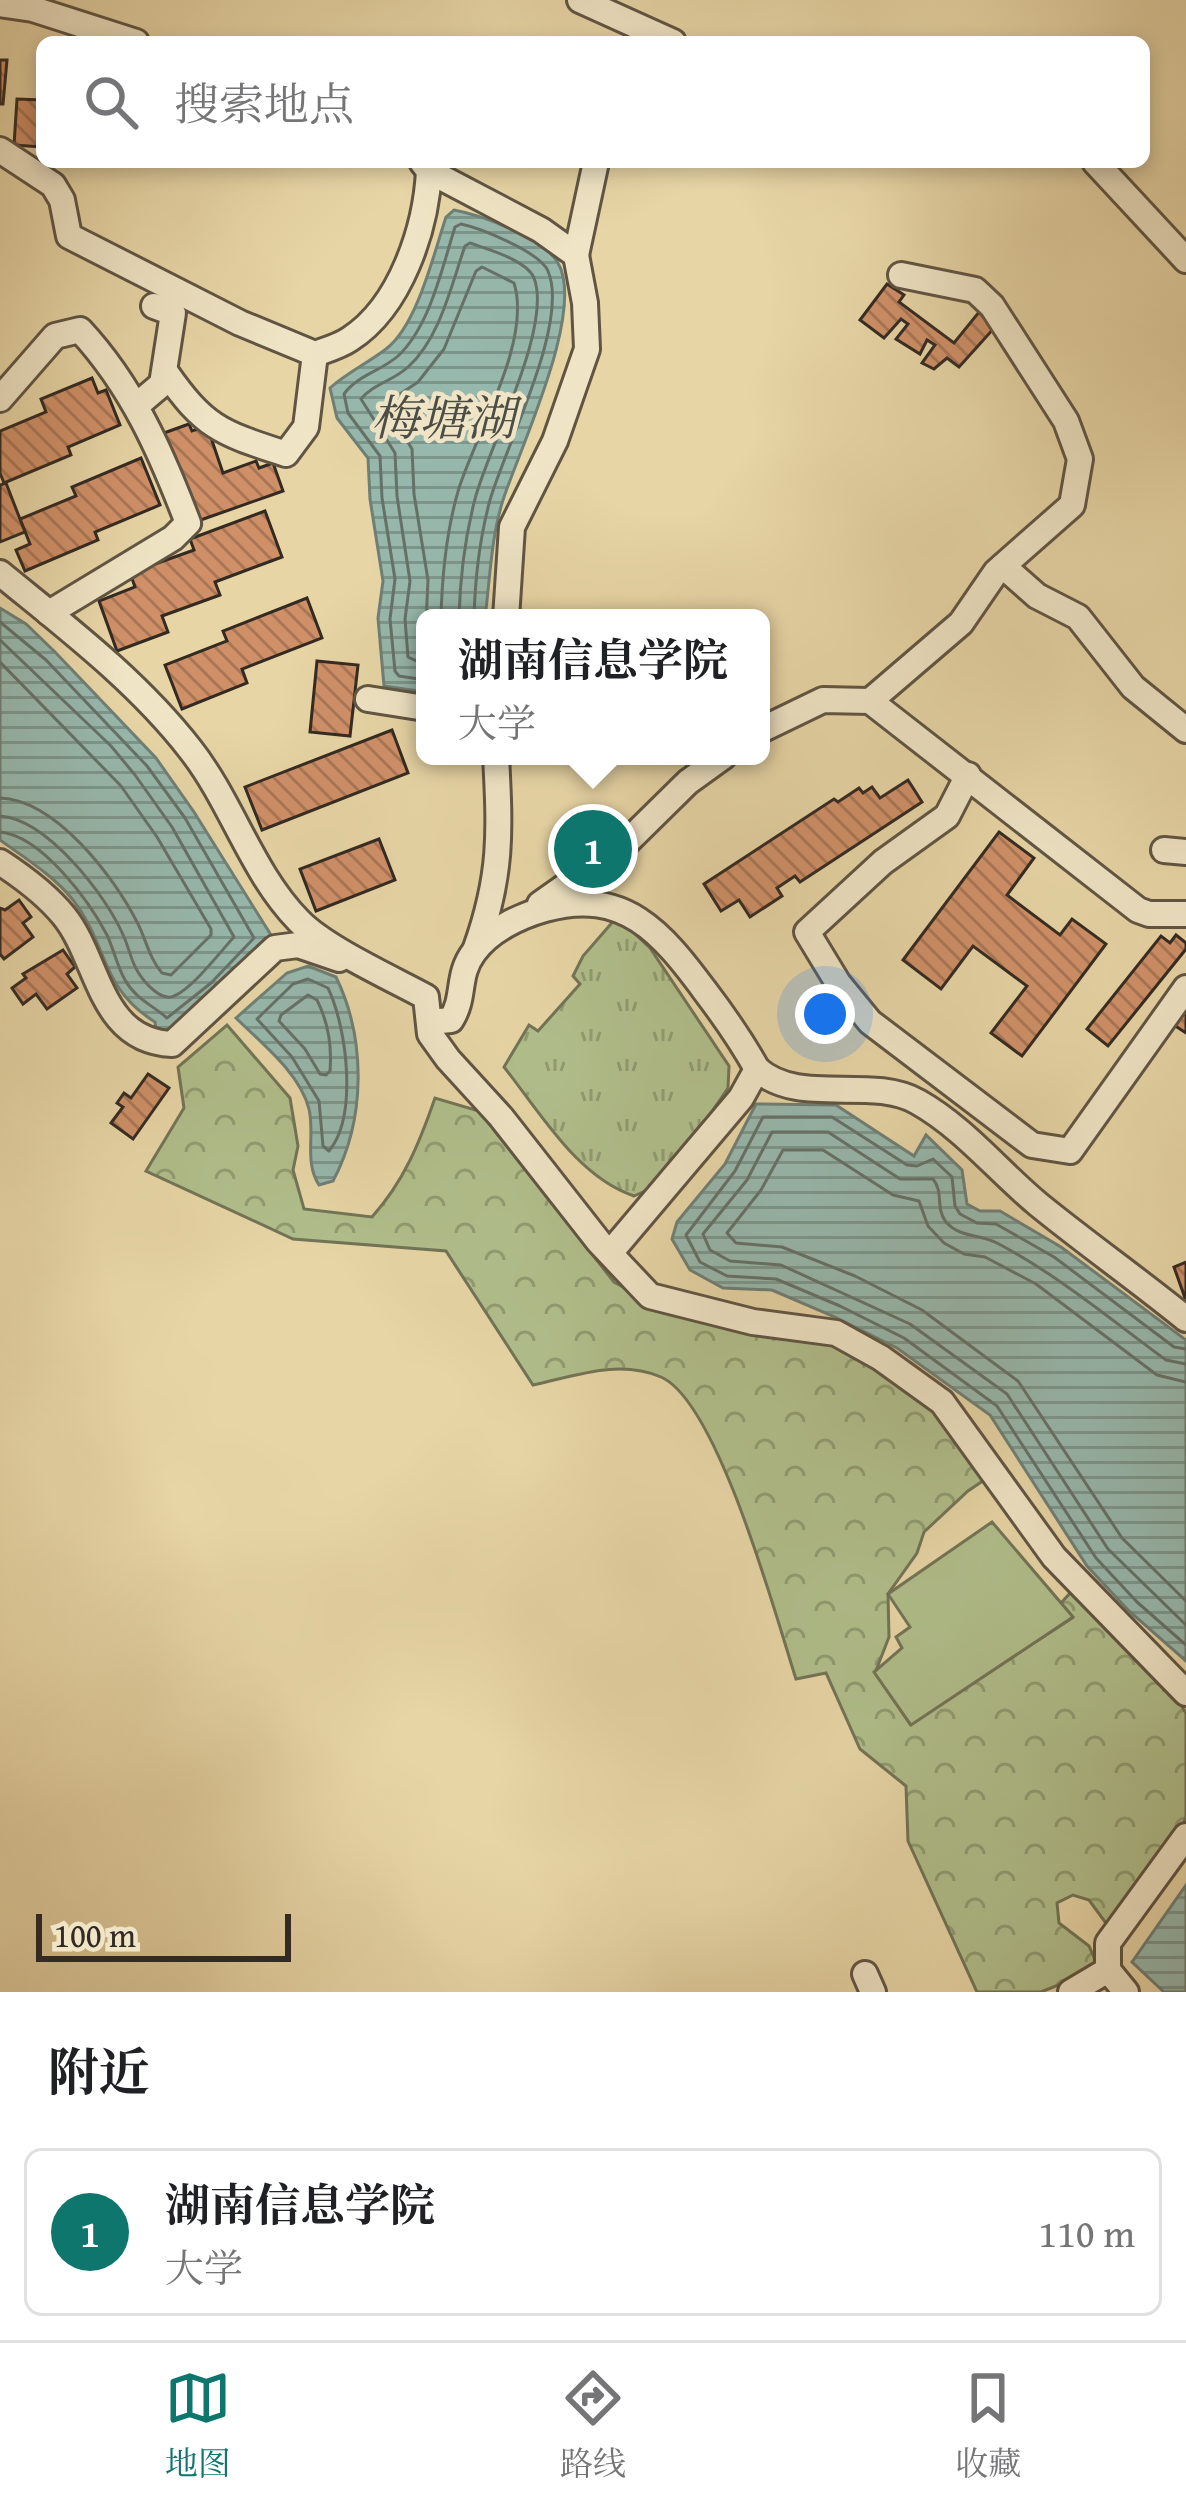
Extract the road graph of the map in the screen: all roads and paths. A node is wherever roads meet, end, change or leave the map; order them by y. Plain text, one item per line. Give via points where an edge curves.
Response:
1 (580, 0) edge
2 (0, 4) edge
3 (634, 35) edge
4 (117, 36) edge
5 (0, 150) edge
6 (426, 168) edge
7 (428, 168) edge
8 (595, 168) edge
9 (1101, 168) edge
10 (576, 254) junction
11 (1186, 260) edge
12 (901, 275) dead end
13 (154, 306) dead end
14 (315, 354) junction
15 (165, 371) junction
16 (0, 399) edge
17 (136, 406) junction
18 (1003, 566) junction
19 (0, 574) edge
20 (507, 609) edge
21 (49, 613) junction
22 (368, 699) dead end
23 (870, 701) junction
24 (416, 707) edge
25 (770, 726) edge
26 (1186, 730) edge
27 (496, 765) edge
28 (712, 765) edge
29 (968, 775) junction
30 (0, 862) edge
31 (529, 914) junction
32 (1186, 914) edge
33 (476, 949) junction
34 (376, 970) junction
35 (1186, 988) edge
36 (429, 1022) junction
37 (757, 1069) junction
38 (610, 1253) junction
39 (1186, 1318) edge
40 (1186, 1693) edge
41 (1186, 1836) edge
42 (1108, 1970) junction
43 (1071, 1992) edge
44 (1126, 1992) edge

1 - 3 street
2 - 4 street
5 - 14 street via 53,185 69,236
6 - 14 street via 427,214 380,313 350,340
7 - 10 street
8 - 10 street
9 - 11 street
10 - 20 street via 586,349 555,442 512,527
12 - 18 street via 975,290 992,306 1066,421 1080,459 1072,505
13 - 15 street via 173,313
14 - 15 street via 306,428 286,454 221,433
15 - 17 street
16 - 17 street via 55,336 80,330
17 - 21 street via 188,523
18 - 23 street via 961,623
18 - 26 street via 1078,617 1133,686
19 - 21 street
21 - 34 street via 188,746 300,923
22 - 24 street
23 - 25 street via 824,700
23 - 29 street
27 - 33 street via 495,896
28 - 31 street via 625,844
29 - 32 street via 1138,910
29 - 35 street via 947,816 807,932 870,1022 1033,1145 1070,1151
30 - 34 street via 67,918 99,992 131,1030 157,1043 172,1044 275,948 298,945
31 - 33 street
31 - 37 street via 576,901 638,919 667,940
33 - 36 street via 460,975 461,1004 451,1019
34 - 36 street via 426,997
36 - 38 street via 448,1059
37 - 38 street
37 - 39 street via 796,1086 918,1102
38 - 40 street via 650,1297 836,1333 942,1402 1054,1558
41 - 42 street via 1108,1943
42 - 43 street
42 - 44 street

